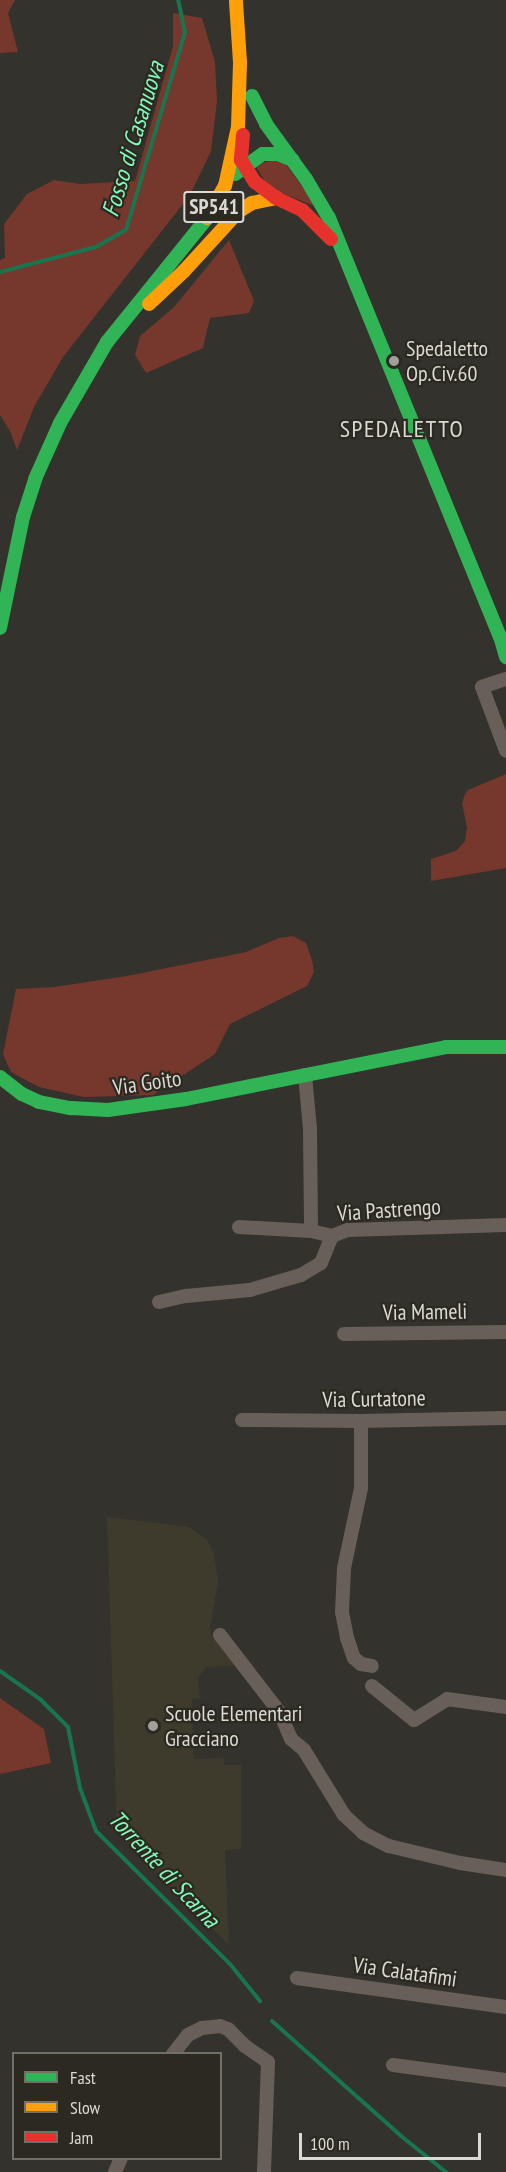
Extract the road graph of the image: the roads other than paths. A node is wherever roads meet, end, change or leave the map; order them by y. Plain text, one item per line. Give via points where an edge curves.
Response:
1 (235, 1) edge
2 (246, 95) junction
3 (293, 160) junction
4 (244, 166) junction
5 (276, 198) junction
6 (194, 234) junction
7 (341, 253) junction
8 (149, 304) junction
9 (97, 361) junction
10 (0, 628) edge
11 (503, 640) edge
12 (506, 657) edge
13 (506, 679) edge
14 (506, 751) edge
15 (503, 1046) edge
16 (306, 1075) junction
17 (0, 1077) edge
18 (506, 1225) edge
19 (239, 1227) dead end
20 (311, 1231) junction
21 (332, 1236) junction
22 (159, 1302) dead end
23 (506, 1332) edge
24 (344, 1334) dead end
25 (506, 1418) edge
26 (242, 1420) dead end
27 (361, 1421) junction
28 (220, 1635) dead end
29 (372, 1666) dead end
30 (372, 1686) dead end
31 (506, 1707) edge
32 (506, 1870) edge
33 (297, 1978) dead end
34 (506, 2007) edge
35 (175, 2052) edge
36 (393, 2065) dead end
37 (506, 2080) edge
38 (264, 2172) edge

1 - 2 main road, SP541 via 249,41
2 - 3 main road
2 - 4 main road, SP541 via 249,145
2 - 6 main road, SP541 via 228,174 217,201
3 - 4 main road via 271,153
3 - 7 main road via 329,218
4 - 5 main road via 257,185
4 - 6 main road via 236,172 216,213
4 - 8 main road, SP541 via 234,196 221,216
5 - 7 main road via 309,214
5 - 8 main road via 252,203 238,212
6 - 9 main road, SP541 via 113,334
7 - 11 main road
8 - 9 main road, SP541
9 - 10 main road, SP541 via 60,423 35,479 14,555
11 - 12 main road
13 - 14 street via 482,687
15 - 16 main road, Via Goito via 451,1046
16 - 17 main road, Via Goito via 152,1105 100,1110 39,1102
16 - 20 street
18 - 21 street, Via Pastrengo via 348,1230
19 - 20 street, Via Pastrengo
20 - 21 street, Via Pastrengo
21 - 22 street via 321,1263 301,1275 250,1290
23 - 24 street, Via Mameli
25 - 27 street, Via Curtatone
26 - 27 street, Via Curtatone
27 - 29 street via 361,1488 344,1568 342,1612 354,1658
28 - 32 street via 280,1713 291,1739 301,1747 344,1815 363,1833 389,1846
30 - 31 street via 414,1720 447,1699
33 - 34 street, Via Calatafimi
35 - 38 street via 188,2035 220,2026 268,2062
36 - 37 street

